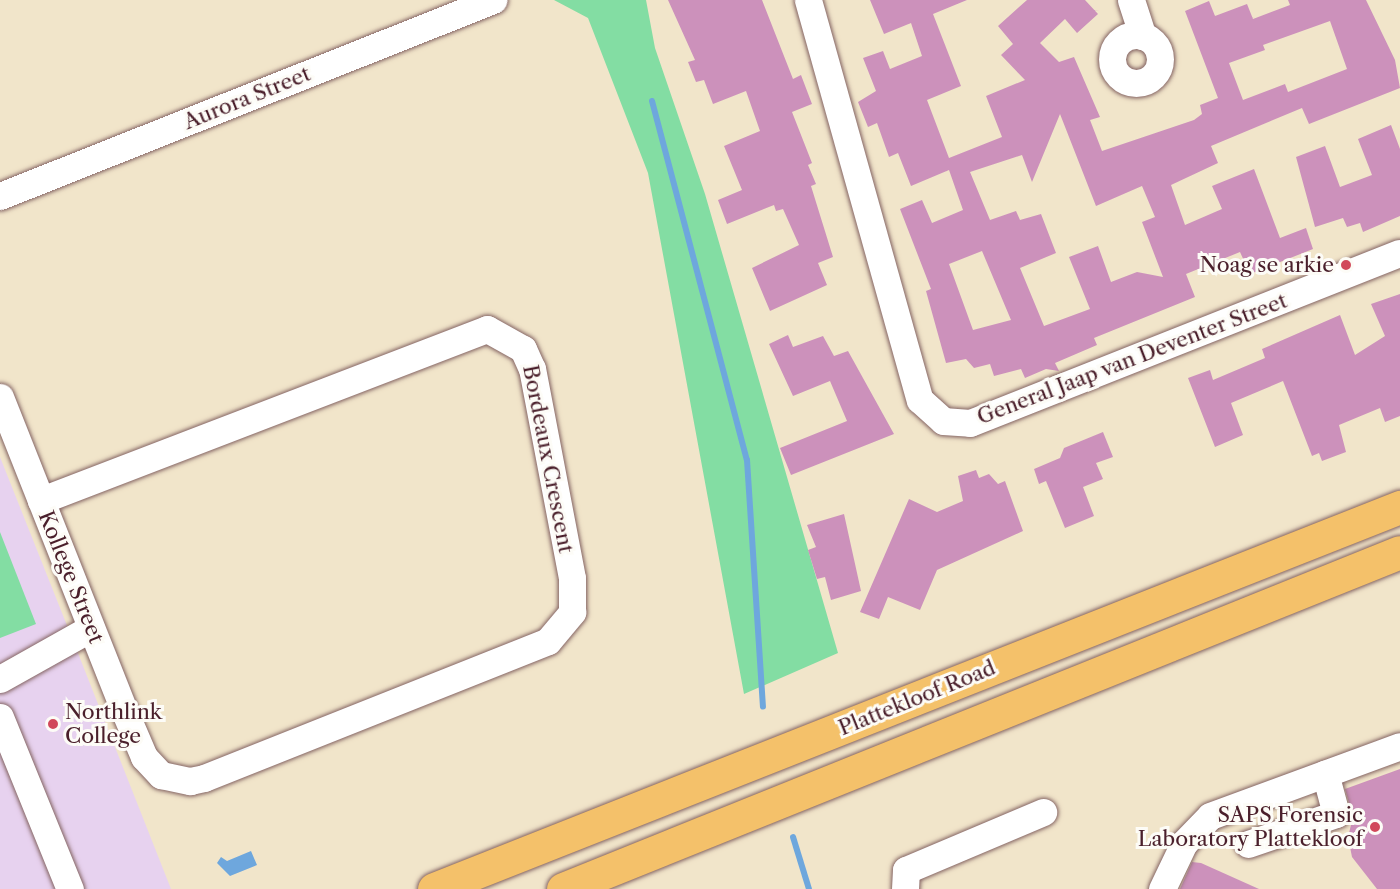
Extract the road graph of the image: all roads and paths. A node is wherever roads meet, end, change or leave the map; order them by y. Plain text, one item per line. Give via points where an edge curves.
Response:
1 (493, 0) edge
2 (808, 0) edge
3 (1131, 0) edge
4 (1143, 36) dead end
5 (0, 196) edge
6 (1400, 253) edge
7 (0, 397) edge
8 (41, 500) junction
9 (1400, 507) edge
10 (1400, 552) edge
11 (92, 628) junction
12 (0, 679) edge
13 (0, 717) edge
14 (1400, 746) edge
15 (144, 757) joint
16 (1325, 773) junction
17 (1043, 812) dead end
18 (1248, 844) dead end
19 (70, 889) edge
20 (434, 889) edge
21 (563, 889) edge
22 (905, 889) edge
23 (1162, 889) edge

1 - 5 street, Aurora Street
2 - 6 street, General Jaap van Deventer Street via 920,400 943,421 970,423
3 - 4 street
7 - 8 street, Kollege Street
8 - 11 street, Kollege Street
8 - 15 street, Bordeaux Crescent via 474,332 501,334 528,357 572,578 572,612 558,634 204,778 175,779
9 - 20 main road, Plattekloof Road
10 - 21 main road
11 - 12 street
11 - 15 street, Kollege Street
13 - 19 street
14 - 16 street
16 - 18 street via 1336,814
16 - 23 street via 1210,816 1184,843
17 - 22 street via 906,870

